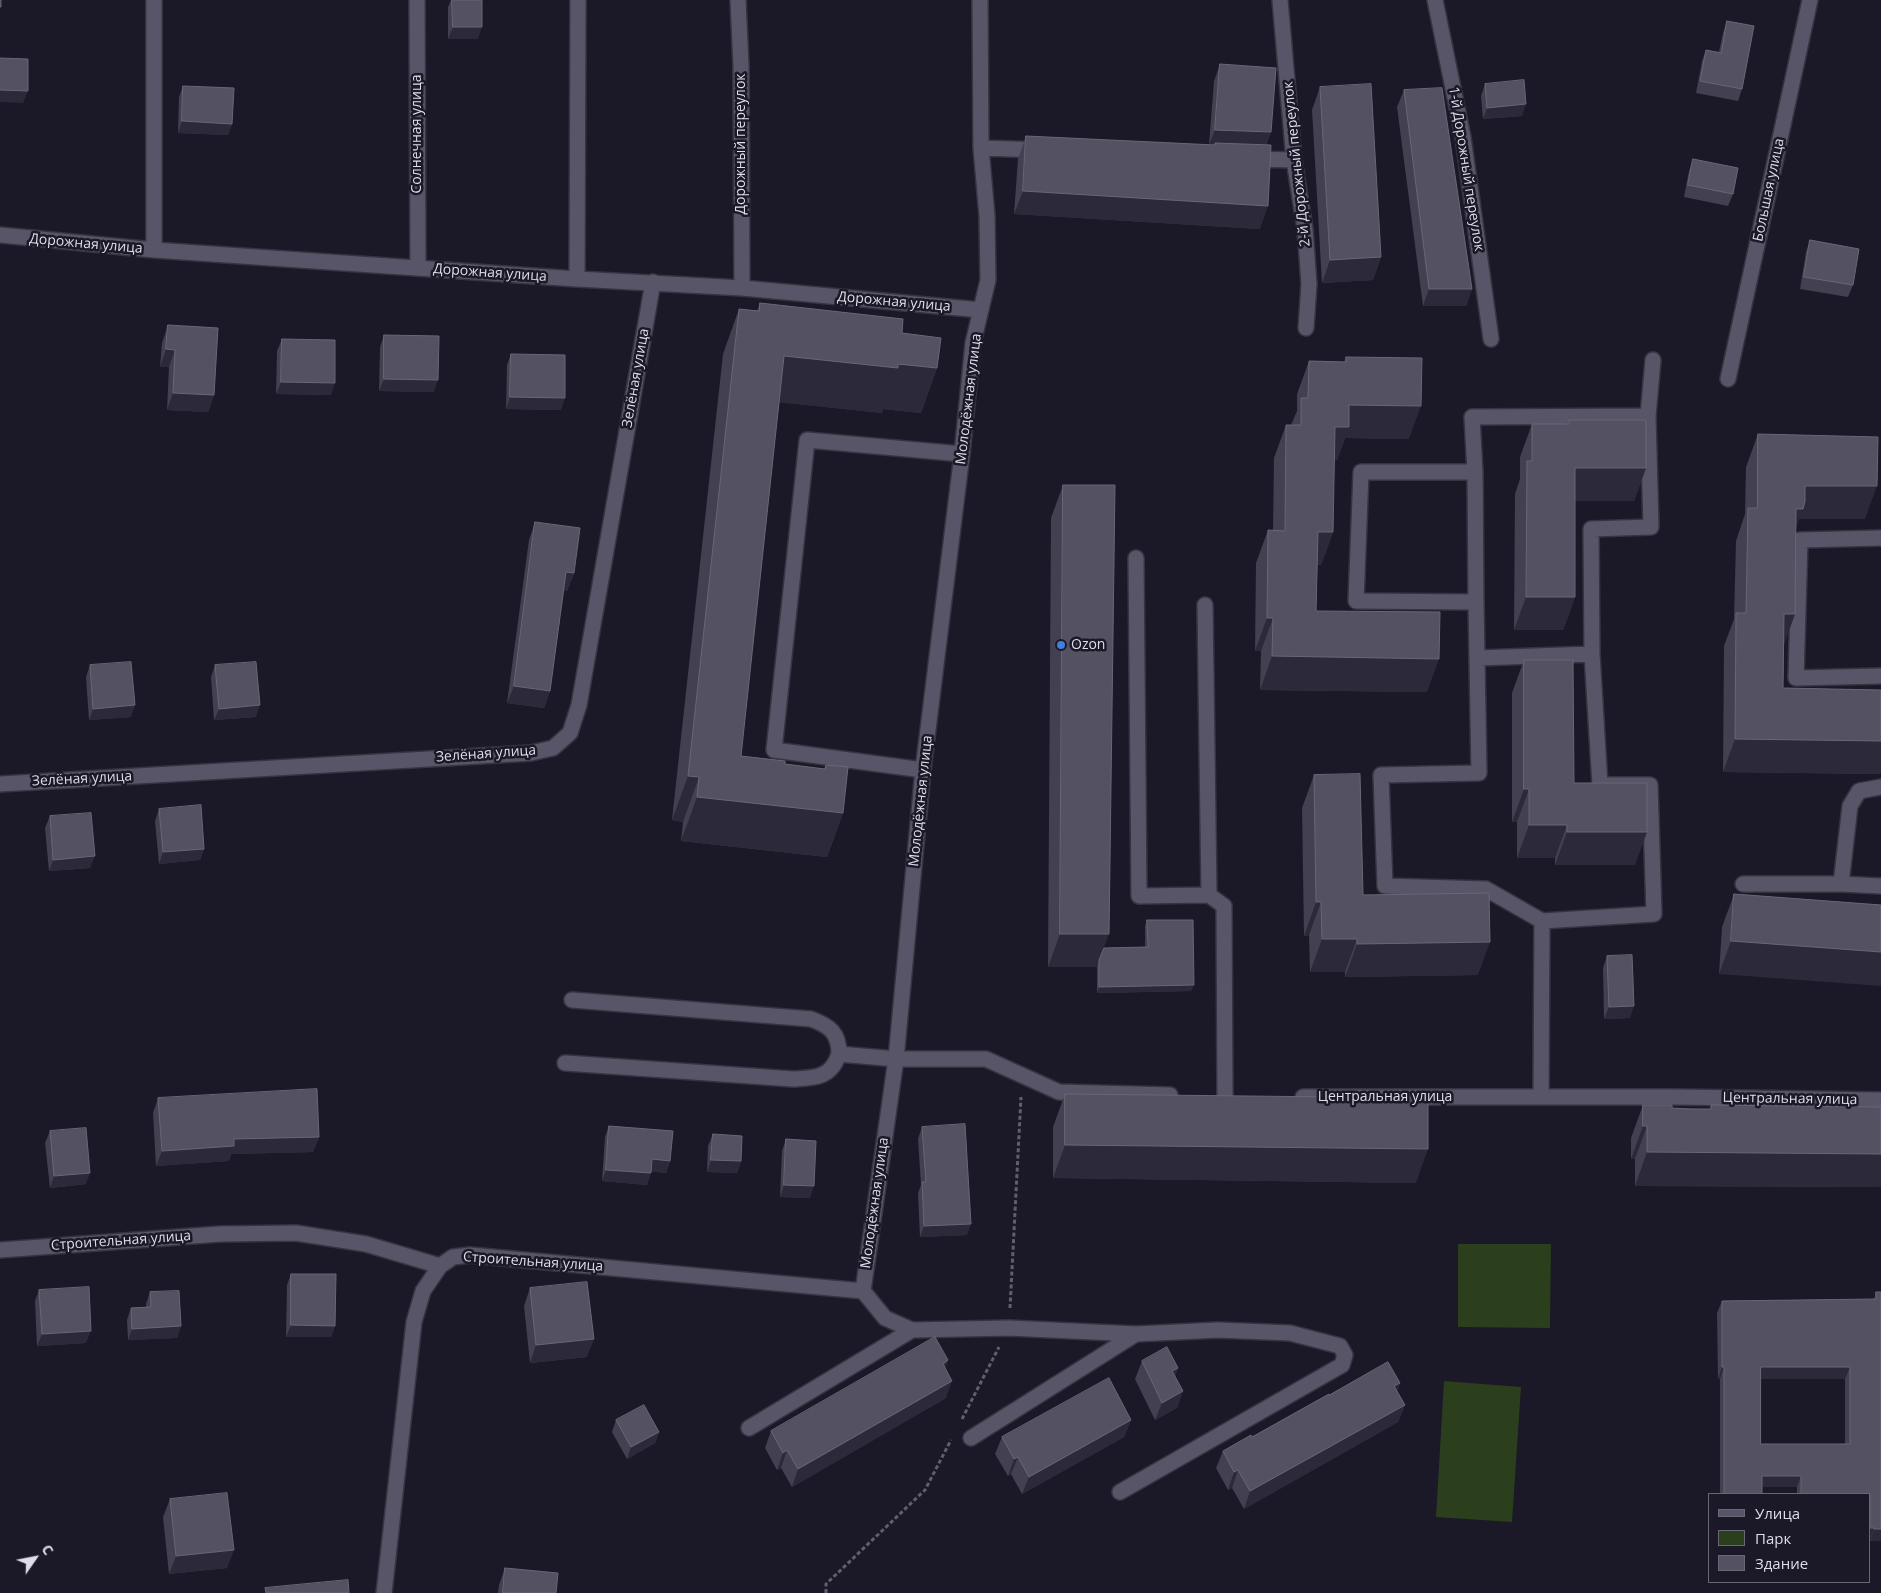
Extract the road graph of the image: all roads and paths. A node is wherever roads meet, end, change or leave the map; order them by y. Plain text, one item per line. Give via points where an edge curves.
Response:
1 (154, 0) edge
2 (417, 0) edge
3 (578, 0) edge
4 (738, 0) edge
5 (980, 0) edge
6 (1280, 0) edge
7 (1435, 0) edge
8 (1810, 0) edge
9 (981, 148) junction
10 (1059, 151) edge
11 (1235, 158) edge
12 (1294, 160) junction
13 (0, 235) edge
14 (154, 250) junction
15 (418, 268) junction
16 (577, 279) junction
17 (653, 282) junction
18 (742, 288) junction
19 (981, 310) junction
20 (1306, 328) dead end
21 (1492, 339) dead end
22 (1653, 360) dead end
23 (1728, 379) dead end
24 (1648, 416) junction
25 (962, 454) junction
26 (1475, 472) junction
27 (1881, 538) edge
28 (1136, 558) dead end
29 (1476, 602) junction
30 (1205, 605) dead end
31 (1592, 654) junction
32 (1478, 658) junction
33 (1881, 676) edge
34 (923, 770) junction
35 (0, 784) edge
36 (1881, 787) edge
37 (1743, 884) dead end
38 (1842, 884) junction
39 (1881, 886) edge
40 (1208, 895) junction
41 (1542, 921) junction
42 (572, 1000) dead end
43 (839, 1054) junction
44 (896, 1059) junction
45 (565, 1063) dead end
46 (1186, 1096) edge
47 (1244, 1097) edge
48 (1284, 1097) edge
49 (1541, 1097) junction
50 (1881, 1100) edge
51 (0, 1250) edge
52 (440, 1266) junction
53 (863, 1291) junction
54 (912, 1330) junction
55 (1136, 1334) junction
56 (749, 1428) dead end
57 (971, 1438) dead end
58 (1120, 1492) dead end
59 (384, 1593) edge

1 - 14 street
2 - 15 street, Солнечная улица
3 - 16 street
4 - 18 street, Дорожный переулок
5 - 9 street, Молодёжная улица
6 - 12 street, 2-й Дорожный переулок
7 - 21 street, 1-й Дорожный переулок via 1462,137
8 - 23 street, Большая улица
9 - 10 street
9 - 19 street, Молодёжная улица via 988,280
11 - 12 street
12 - 20 street, 2-й Дорожный переулок via 1305,229 1308,275
13 - 14 street, Дорожная улица
14 - 15 street, Дорожная улица
15 - 16 street, Дорожная улица
16 - 17 street, Дорожная улица
17 - 18 street, Дорожная улица
17 - 35 street, Зелёная улица via 579,705 570,733 553,748 532,753
18 - 19 street, Дорожная улица
19 - 25 street, Молодёжная улица via 973,343
22 - 24 street
24 - 26 street via 1472,417
24 - 31 street via 1651,527 1591,529
25 - 34 street, Молодёжная улица
25 - 34 street via 807,440 774,750
26 - 29 street
26 - 29 street via 1361,472 1356,601
27 - 33 street via 1800,540 1796,678
28 - 40 street via 1139,896
29 - 32 street
30 - 40 street
31 - 32 street
31 - 41 street via 1600,785 1650,786 1654,914
32 - 41 street via 1479,773 1381,775 1385,886 1486,888
34 - 44 street, Молодёжная улица
36 - 38 street via 1859,791 1850,806
37 - 38 street
38 - 39 street
40 - 47 street via 1224,906 1220,1097
41 - 49 street
42 - 43 street via 811,1019 834,1031
43 - 44 street
43 - 45 street via 836,1064 828,1072 793,1079
44 - 46 street via 986,1059 1059,1092
44 - 53 street, Молодёжная улица
48 - 49 street, Центральная улица
49 - 50 street, Центральная улица
51 - 52 street, Строительная улица via 220,1234 296,1233 366,1244
52 - 53 street, Строительная улица via 453,1257 470,1255
52 - 59 street via 423,1291 414,1322
53 - 54 street via 885,1318
54 - 55 street via 1009,1328
54 - 56 street
55 - 57 street
55 - 58 street via 1218,1330 1290,1333 1340,1346 1345,1355 1342,1365

